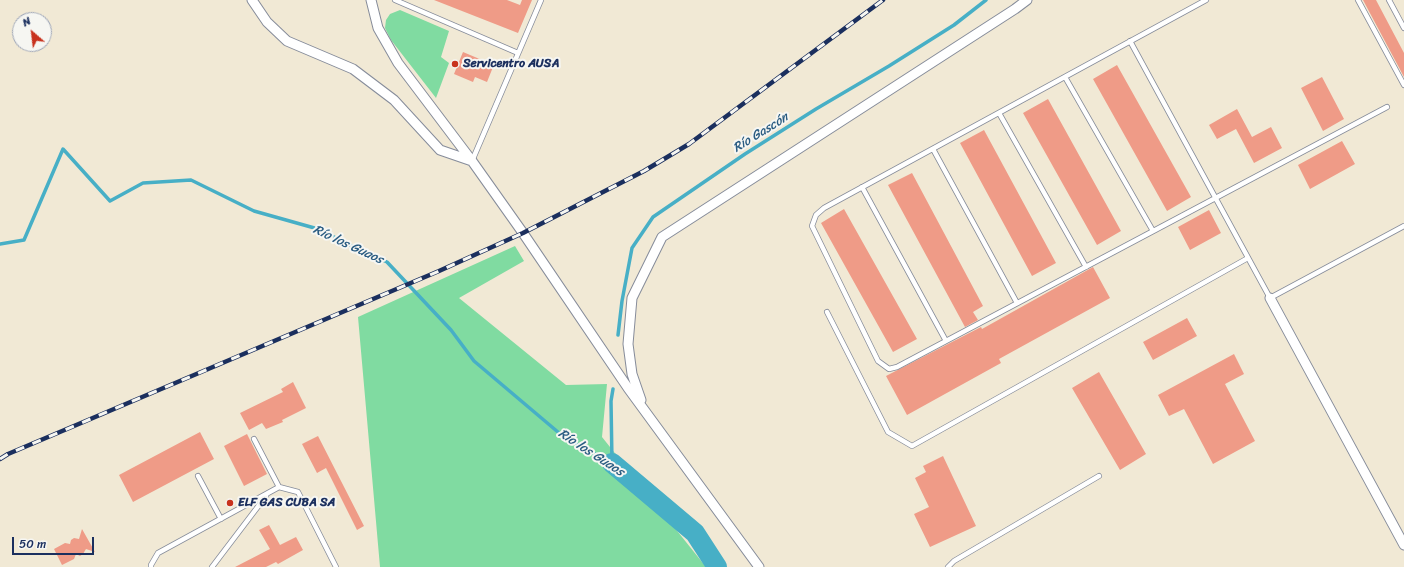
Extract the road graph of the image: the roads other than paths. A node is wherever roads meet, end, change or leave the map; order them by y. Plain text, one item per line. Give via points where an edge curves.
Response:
1 (252, 0) edge
2 (371, 0) edge
3 (395, 0) edge
4 (541, 0) edge
5 (1027, 0) edge
6 (1206, 0) edge
7 (1358, 0) edge
8 (1389, 0) edge
9 (1404, 28) edge
10 (1130, 41) junction
11 (518, 53) junction
12 (1065, 77) junction
13 (1404, 85) edge
14 (1387, 107) dead end
15 (998, 113) junction
16 (933, 149) junction
17 (472, 161) junction
18 (862, 187) junction
19 (1215, 198) junction
20 (1404, 226) edge
21 (1153, 231) junction
22 (1248, 258) junction
23 (1086, 267) junction
24 (1270, 298) junction
25 (1017, 303) junction
26 (827, 312) dead end
27 (946, 341) junction
28 (644, 409) junction
29 (254, 439) dead end
30 (198, 476) dead end
31 (1099, 476) dead end
32 (279, 487) junction
33 (269, 493) junction
34 (221, 519) junction
35 (1404, 545) edge
36 (151, 567) edge
37 (212, 567) edge
38 (336, 567) edge
39 (759, 567) edge
40 (948, 567) edge

1 - 17 street via 267,22 287,40 353,69 394,100 440,150
2 - 17 street via 378,28 398,63
3 - 11 lane
4 - 11 lane
5 - 28 street via 662,237 632,298 628,344 632,374
6 - 10 lane
7 - 13 lane
8 - 9 lane
10 - 12 lane
10 - 19 lane
11 - 17 lane
12 - 15 lane
12 - 21 lane
14 - 19 lane
15 - 16 lane
15 - 23 lane
16 - 18 lane
16 - 25 lane
17 - 28 street
18 - 27 lane
18 - 27 lane via 824,208 816,215 812,226 878,361 889,369 898,367
19 - 21 lane
19 - 22 lane
20 - 24 lane
21 - 23 lane
22 - 24 lane
22 - 26 lane via 912,446 888,432
23 - 25 lane
24 - 35 street
25 - 27 lane
28 - 39 street
29 - 32 lane
30 - 34 lane
31 - 40 lane via 954,561
32 - 33 lane
32 - 38 lane via 298,492
33 - 34 lane
33 - 37 lane
34 - 36 lane via 158,553

